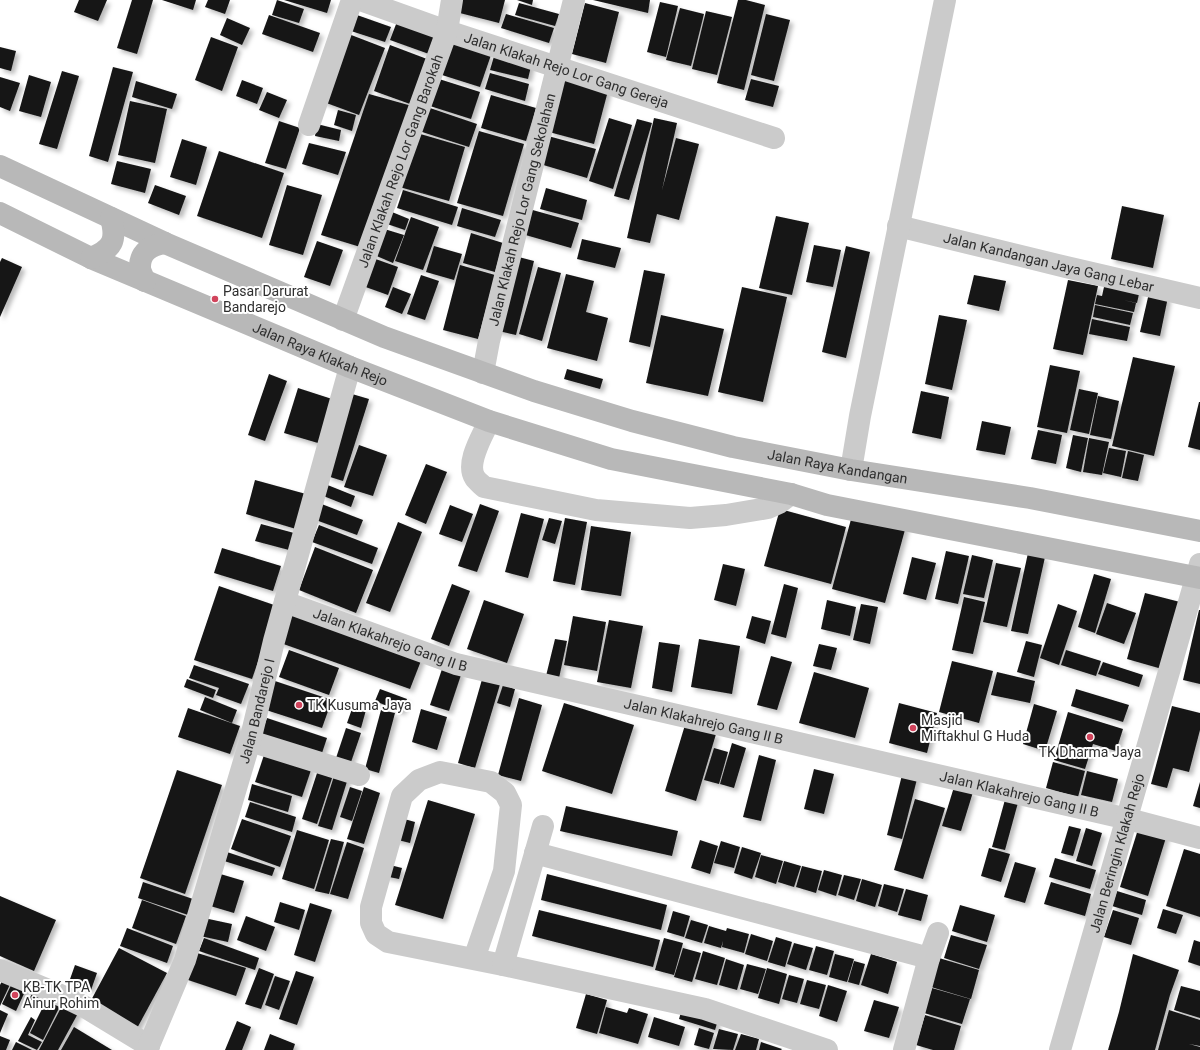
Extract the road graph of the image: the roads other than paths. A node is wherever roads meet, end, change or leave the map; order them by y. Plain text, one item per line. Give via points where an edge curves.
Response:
1 (352, 0) edge
2 (360, 0) edge
3 (452, 0) edge
4 (574, 0) edge
5 (945, 0) edge
6 (447, 31) junction
7 (557, 67) junction
8 (309, 125) dead end
9 (774, 138) dead end
10 (0, 166) edge
11 (0, 213) edge
12 (111, 218) junction
13 (898, 226) junction
14 (165, 243) junction
15 (91, 258) junction
16 (145, 281) junction
17 (1200, 298) edge
18 (343, 320) junction
19 (350, 367) junction
20 (483, 373) junction
21 (489, 421) junction
22 (851, 470) junction
23 (790, 494) junction
24 (1200, 531) edge
25 (1199, 573) edge
26 (285, 602) junction
27 (250, 741) junction
28 (359, 776) dead end
29 (1128, 819) junction
30 (543, 826) dead end
31 (1200, 838) edge
32 (535, 853) junction
33 (938, 933) dead end
34 (929, 958) junction
35 (474, 959) junction
36 (503, 965) junction
37 (0, 970) edge
38 (148, 1048) edge
39 (827, 1050) edge
40 (904, 1050) edge
41 (1060, 1050) edge

1 - 8 street
2 - 6 street, Jalan Klakah Rejo Lor Gang Gereja
3 - 6 street, Jalan Klakah Rejo Lor Gang Barokah
4 - 7 street, Jalan Klakah Rejo Lor Gang Sekolahan
5 - 13 street
6 - 7 street, Jalan Klakah Rejo Lor Gang Gereja
6 - 18 street, Jalan Klakah Rejo Lor Gang Barokah
7 - 9 street, Jalan Klakah Rejo Lor Gang Gereja
7 - 20 street, Jalan Klakah Rejo Lor Gang Sekolahan
10 - 12 main road
11 - 15 main road, Jalan Raya Klakah Rejo
12 - 14 main road
12 - 15 main road via 114,230 112,243 103,253
13 - 17 street, Jalan Kandangan Jaya Gang Lebar
13 - 22 street
14 - 16 main road via 147,250 142,258 140,268
14 - 18 main road
15 - 16 main road, Jalan Raya Klakah Rejo
16 - 19 main road, Jalan Raya Klakah Rejo
18 - 20 main road
19 - 21 main road, Jalan Raya Klakah Rejo
19 - 26 street, Jalan Bandarejo I
20 - 22 main road, Jalan Raya Kandangan via 632,421 733,447
21 - 23 main road via 611,459
21 - 23 street via 473,457 472,470 475,478 484,487 596,510 690,518 768,508 779,504
22 - 24 main road, Jalan Raya Kandangan via 1030,498
23 - 25 main road via 827,505
25 - 29 street, Jalan Beringin Klakah Rejo
26 - 27 street, Jalan Bandarejo I
26 - 29 street, Jalan Klakahrejo Gang II B via 456,664
27 - 28 street
27 - 38 street, Jalan Bandarejo I via 185,960
29 - 31 street, Jalan Klakahrejo Gang II B
29 - 41 street, Jalan Beringin Klakah Rejo
30 - 32 street
32 - 34 street
32 - 36 street
33 - 34 street
34 - 40 street
35 - 35 street via 504,871 511,805 505,793 491,782 440,772 418,780 402,796 371,907 371,923 376,934 388,942
35 - 36 street
36 - 39 street via 705,1009
37 - 38 street via 85,1007

